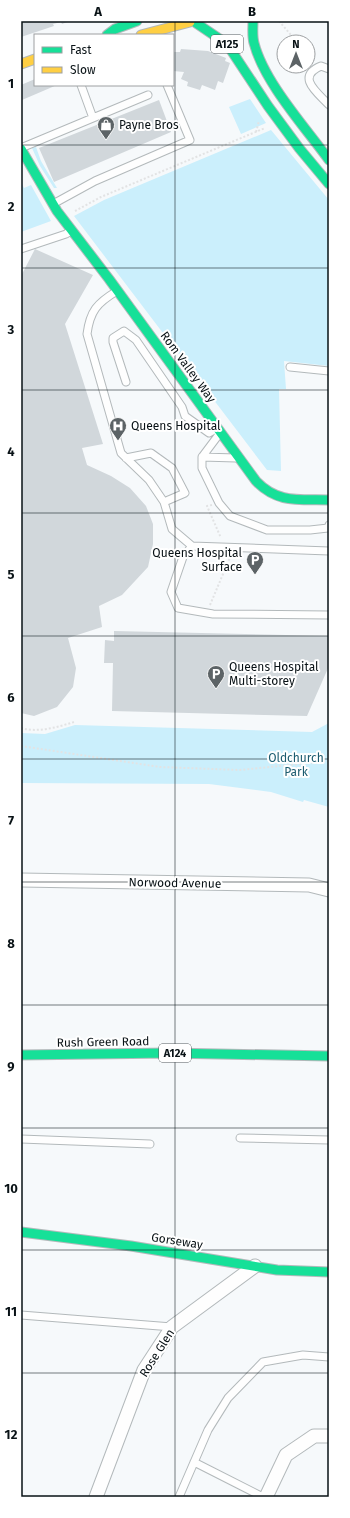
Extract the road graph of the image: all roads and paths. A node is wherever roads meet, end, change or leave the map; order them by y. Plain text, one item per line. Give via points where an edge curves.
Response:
1 (137, 21) edge
2 (253, 21) edge
3 (279, 21) edge
4 (191, 22) edge
5 (209, 22) dead end
6 (108, 34) edge
7 (145, 34) edge
8 (290, 34) edge
9 (34, 58) edge
10 (21, 64) edge
11 (329, 69) edge
12 (81, 86) edge
13 (168, 86) edge
14 (148, 95) dead end
15 (329, 106) edge
16 (93, 118) junction
17 (269, 126) dead end
18 (21, 149) edge
19 (329, 160) edge
20 (329, 184) edge
21 (53, 204) junction
22 (72, 212) dead end
23 (72, 230) junction
24 (21, 249) edge
25 (118, 290) junction
26 (290, 367) dead end
27 (329, 371) edge
28 (126, 382) dead end
29 (182, 407) junction
30 (195, 409) junction
31 (219, 430) junction
32 (202, 457) junction
33 (126, 458) junction
34 (239, 458) junction
35 (329, 500) edge
36 (164, 502) junction
37 (212, 505) dead end
38 (329, 525) edge
39 (221, 540) dead end
40 (192, 546) junction
41 (329, 551) edge
42 (232, 552) dead end
43 (209, 608) dead end
44 (329, 615) edge
45 (74, 722) dead end
46 (21, 728) edge
47 (21, 746) edge
48 (329, 760) edge
49 (21, 880) edge
50 (329, 890) edge
51 (21, 1055) edge
52 (329, 1056) edge
53 (240, 1138) dead end
54 (21, 1139) edge
55 (329, 1140) edge
56 (150, 1144) dead end
57 (21, 1232) edge
58 (255, 1266) junction
59 (329, 1272) edge
60 (21, 1315) edge
61 (172, 1327) junction
62 (329, 1357) edge
63 (329, 1436) edge
64 (194, 1462) junction
65 (96, 1497) edge
66 (179, 1497) edge
67 (263, 1497) edge
68 (266, 1497) edge

1 - 6 street
2 - 19 street, A125 via 253,41 258,55 275,86
3 - 8 path
4 - 5 street
4 - 7 street
4 - 20 street, A125 via 227,44 272,112
9 - 10 street
11 - 15 lane via 321,66 312,70 309,76 310,84
12 - 16 lane
13 - 21 lane via 190,140 95,181
14 - 16 lane
16 - 18 lane
17 - 22 path via 101,197
18 - 21 street, Rom Valley Way
21 - 23 street, Rom Valley Way
23 - 24 lane
23 - 25 street, Rom Valley Way
25 - 30 street, Rom Valley Way
25 - 33 lane via 94,308 88,321 87,334 122,453
26 - 27 lane
28 - 29 lane via 113,342 113,338 124,331 136,340
29 - 30 lane
29 - 31 lane via 185,416 209,433
30 - 31 street, Rom Valley Way
31 - 32 lane
31 - 34 street, Rom Valley Way
32 - 34 lane
32 - 38 lane via 202,468 219,503 230,516 267,530 310,530 328,528
33 - 36 lane via 149,480
33 - 36 lane via 151,453 172,468 185,493
34 - 35 street, Rom Valley Way via 262,486 273,495
36 - 40 lane via 172,529
37 - 39 path via 207,506
40 - 41 lane
40 - 44 lane via 182,557 171,592 178,608 213,614
42 - 43 path
45 - 46 path via 57,728
47 - 48 path via 160,767 240,770
49 - 50 street, Norwood Avenue via 309,885
51 - 52 street, Rush Green Road / A124 via 168,1053
53 - 55 lane
54 - 56 lane
57 - 58 street, Gorseway
58 - 59 street, Gorseway via 277,1270
58 - 61 street, Rose Glen
60 - 61 lane
61 - 65 street, Rose Glen via 144,1370
62 - 64 lane via 303,1355 263,1362 228,1398 208,1430
63 - 68 street via 314,1436 286,1455
64 - 66 lane
64 - 67 lane

